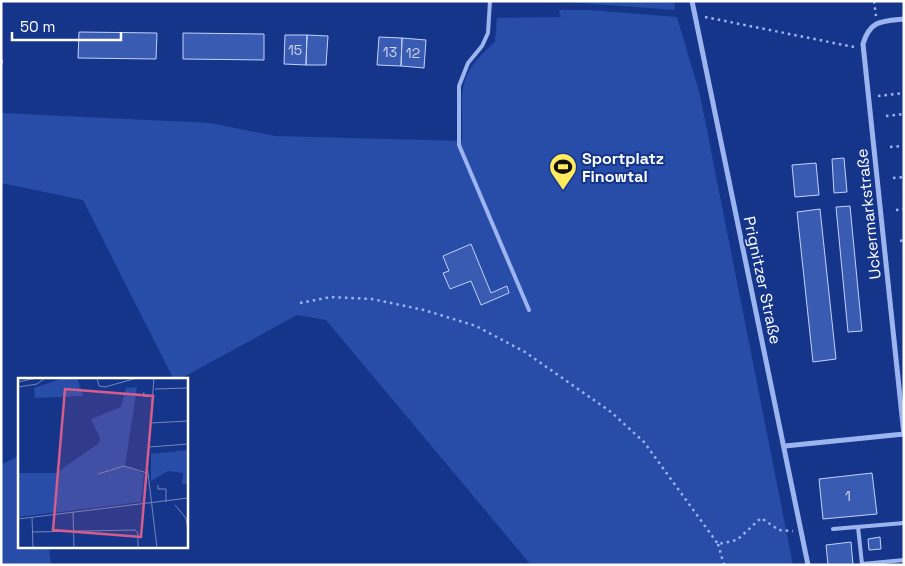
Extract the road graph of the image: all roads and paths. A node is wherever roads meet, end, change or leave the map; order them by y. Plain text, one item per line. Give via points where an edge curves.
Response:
1 (490, 1) edge
2 (692, 1) edge
3 (874, 1) edge
4 (695, 15) junction
5 (904, 19) edge
6 (877, 22) junction
7 (864, 56) junction
8 (904, 93) edge
9 (869, 96) junction
10 (904, 114) edge
11 (886, 116) dead end
12 (904, 146) edge
13 (890, 147) dead end
14 (904, 177) edge
15 (893, 178) dead end
16 (904, 209) edge
17 (896, 210) dead end
18 (904, 240) edge
19 (900, 241) dead end
20 (300, 303) dead end
21 (529, 310) dead end
22 (904, 434) edge
23 (785, 446) junction
24 (904, 523) edge
25 (858, 527) junction
26 (833, 529) dead end
27 (802, 532) junction
28 (718, 544) junction
29 (904, 560) edge
30 (724, 565) edge
31 (808, 565) edge

1 - 21 lane via 488,33 468,63 459,86 459,145
2 - 4 street, Prignitzer Straße
3 - 6 path
4 - 7 path via 853,47
4 - 23 street, Prignitzer Straße
5 - 6 street
6 - 7 street, Uckermarkstraße via 866,33
7 - 9 street, Uckermarkstraße
8 - 9 path
9 - 22 street, Uckermarkstraße
10 - 11 path
12 - 13 path
14 - 15 path
16 - 17 path
18 - 19 path
20 - 28 path via 330,297 372,299 424,310 476,326 525,352 603,406 644,442
22 - 23 street
23 - 27 street, Prignitzer Straße
24 - 25 lane
25 - 26 lane
25 - 29 lane via 862,564
27 - 28 path via 779,530 761,518 737,540
27 - 31 street, Prignitzer Straße
28 - 30 path

